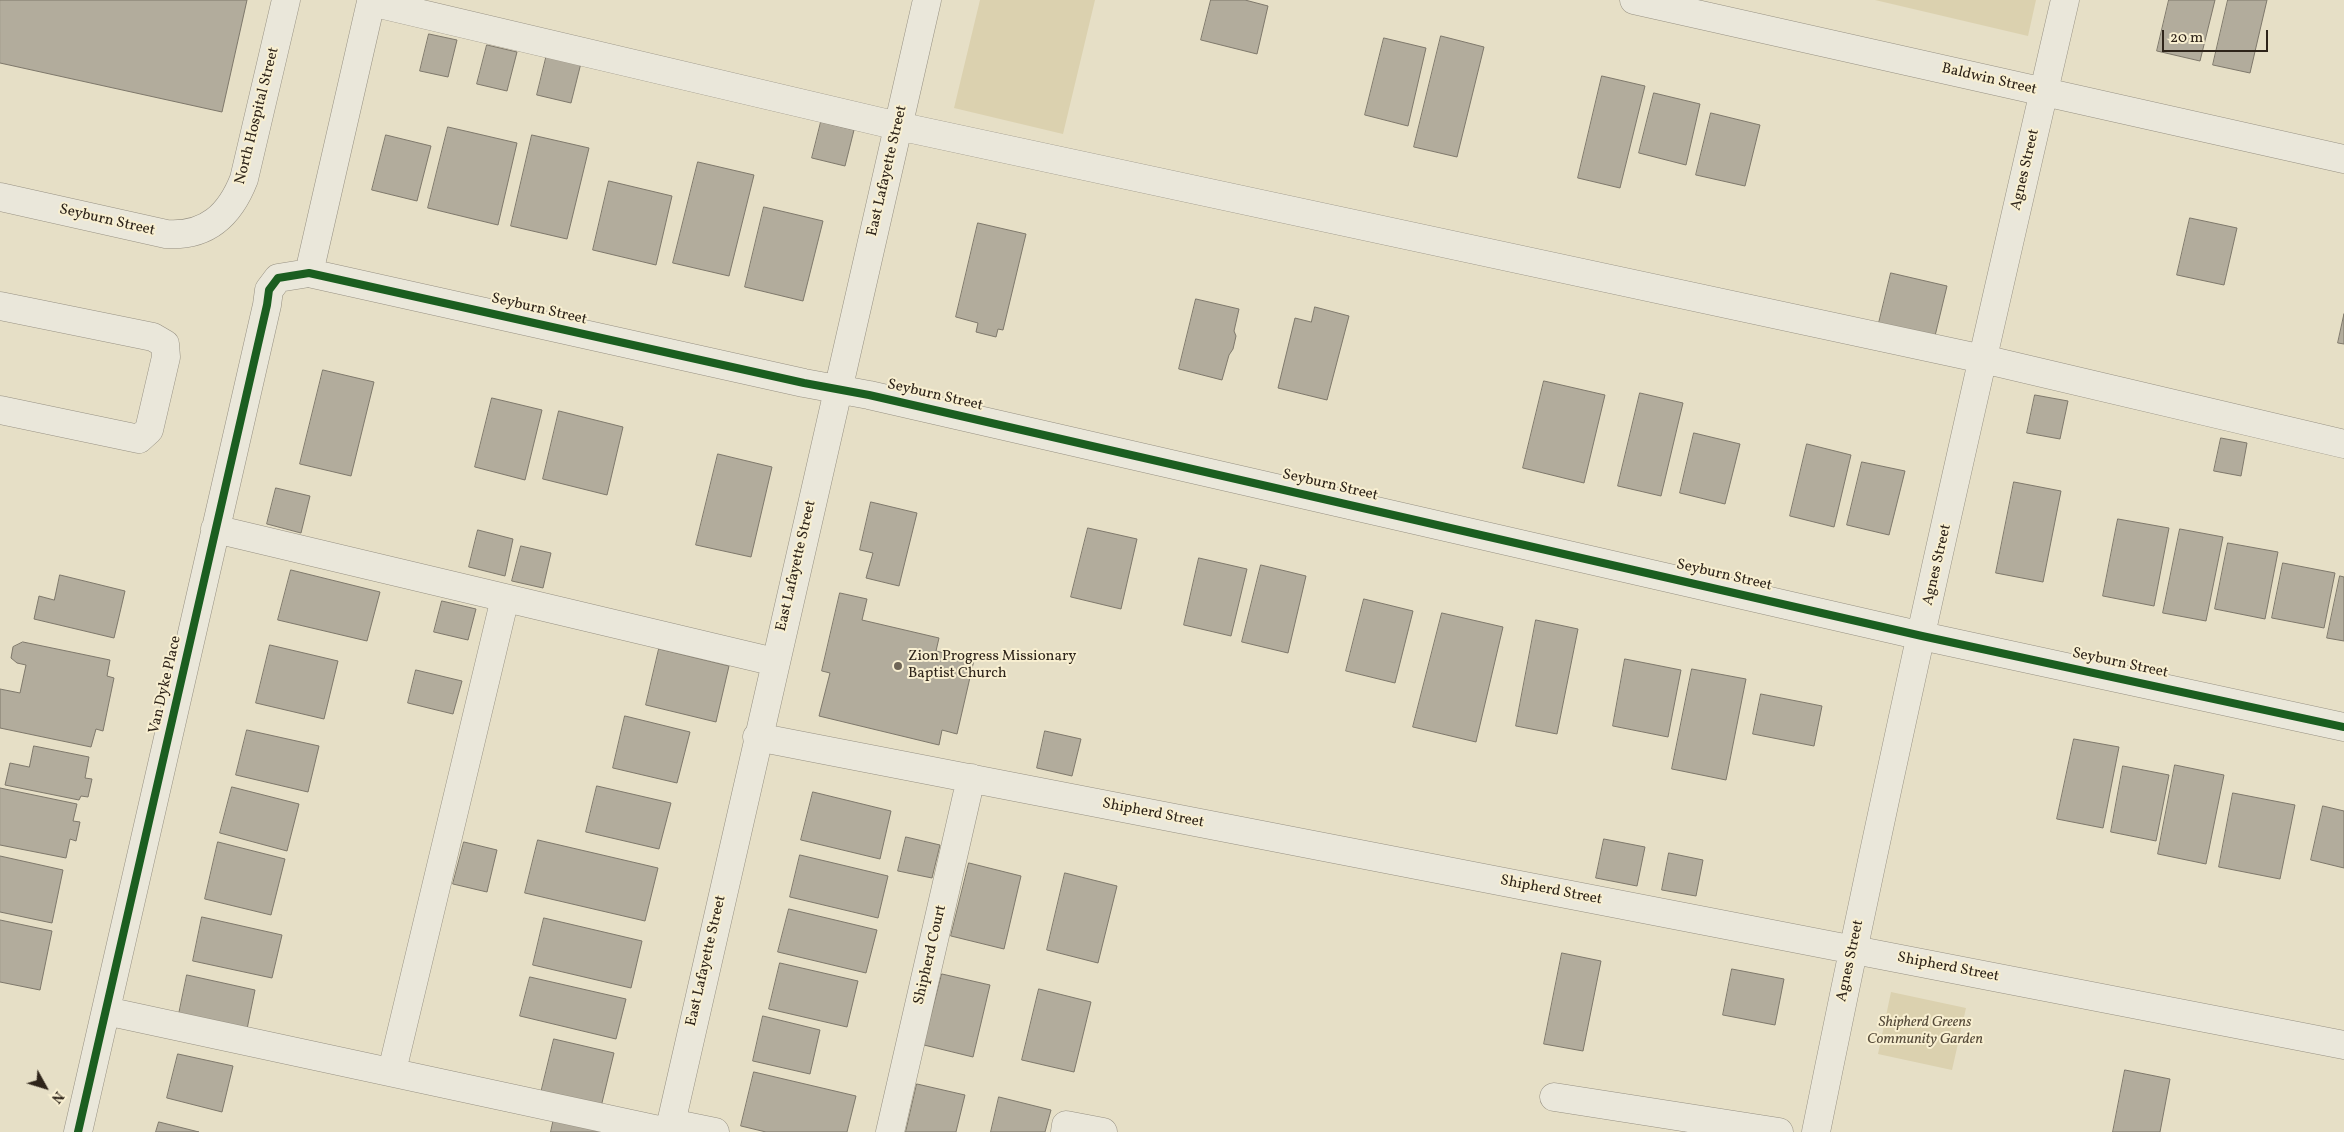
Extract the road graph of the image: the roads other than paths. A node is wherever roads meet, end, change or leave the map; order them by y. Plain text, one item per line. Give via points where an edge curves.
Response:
1 (286, 0) edge
2 (927, 0) edge
3 (1634, 0) edge
4 (2065, 0) edge
5 (2044, 92) junction
6 (898, 126) junction
7 (2344, 159) edge
8 (0, 197) edge
9 (212, 224) joint
10 (309, 273) junction
11 (0, 306) edge
12 (1983, 359) junction
13 (837, 390) junction
14 (0, 410) edge
15 (2344, 444) edge
16 (215, 529) junction
17 (505, 598) junction
18 (1922, 636) junction
19 (775, 662) junction
20 (2344, 727) edge
21 (757, 737) junction
22 (971, 778) junction
23 (1853, 950) junction
24 (106, 1011) junction
25 (2344, 1045) edge
26 (392, 1071) junction
27 (1554, 1097) dead end
28 (669, 1129) edge
29 (78, 1132) edge
30 (715, 1132) edge
31 (890, 1132) edge
32 (1065, 1132) edge
33 (1103, 1132) edge
34 (1779, 1132) edge
35 (1816, 1132) edge

1 - 9 street, North Hospital Street via 244,179 238,196
2 - 6 street, East Lafayette Street
3 - 5 street, Baldwin Street
4 - 5 street, Agnes Street
5 - 7 street, Baldwin Street
5 - 12 street, Agnes Street
6 - 10 street via 370,2
6 - 12 street
6 - 13 street, East Lafayette Street
8 - 9 street, Seyburn Street via 166,234 181,235
10 - 13 street, Seyburn Street
10 - 16 street, Van Dyke Place via 278,278 269,290
11 - 14 street via 153,338 165,344 166,357 149,430 139,439
12 - 15 street
12 - 18 street, Agnes Street
13 - 18 street, Seyburn Street via 889,399
13 - 19 street, East Lafayette Street
16 - 17 street
16 - 24 street, Van Dyke Place
17 - 19 street
17 - 26 street
18 - 20 street, Seyburn Street
18 - 23 street, Agnes Street
19 - 21 street, East Lafayette Street
21 - 22 street, Shipherd Street
21 - 28 street, East Lafayette Street
22 - 23 street, Shipherd Street
22 - 31 street, Shipherd Court
23 - 25 street, Shipherd Street
23 - 35 street, Agnes Street
24 - 26 street
24 - 29 street, Van Dyke Place
26 - 28 street
27 - 34 street
28 - 30 street
32 - 33 street via 1066,1125

